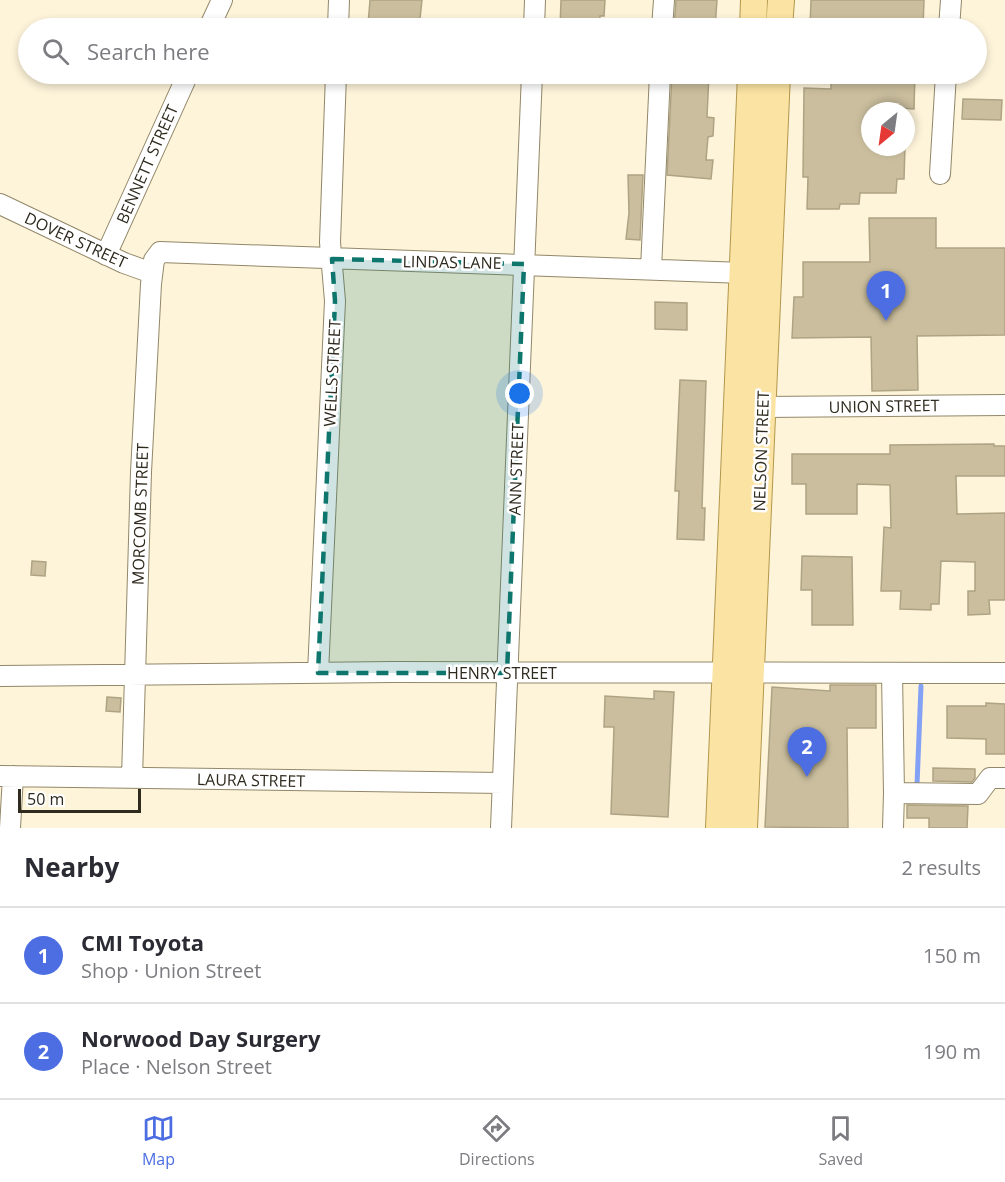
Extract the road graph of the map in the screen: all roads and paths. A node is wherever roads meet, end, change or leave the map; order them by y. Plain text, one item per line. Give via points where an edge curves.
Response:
1 (222, 0) edge
2 (339, 0) edge
3 (535, 0) edge
4 (664, 0) edge
5 (754, 0) edge
6 (781, 0) edge
7 (951, 0) edge
8 (214, 18) edge
9 (338, 18) edge
10 (534, 18) edge
11 (663, 18) edge
12 (753, 18) edge
13 (780, 18) edge
14 (950, 18) edge
15 (183, 84) edge
16 (336, 84) edge
17 (532, 84) edge
18 (660, 84) edge
19 (751, 84) edge
20 (777, 84) edge
21 (945, 84) edge
22 (940, 174) dead end
23 (0, 204) edge
24 (160, 252) joint
25 (106, 255) junction
26 (332, 259) junction
27 (524, 264) junction
28 (651, 269) junction
29 (153, 273) junction
30 (744, 273) junction
31 (1005, 405) edge
32 (737, 408) junction
33 (763, 408) junction
34 (318, 673) junction
35 (507, 673) junction
36 (1005, 673) edge
37 (726, 674) junction
38 (752, 674) junction
39 (892, 674) junction
40 (135, 675) junction
41 (0, 676) edge
42 (7, 776) edge
43 (132, 778) junction
44 (1005, 778) edge
45 (502, 783) junction
46 (894, 794) junction
47 (10, 828) edge
48 (501, 828) edge
49 (719, 828) edge
50 (744, 828) edge
51 (893, 828) edge

1 - 8 street
2 - 9 street
3 - 10 street
4 - 11 street
5 - 12 main road
6 - 13 main road
7 - 14 street
15 - 25 street, BENNETT STREET
16 - 26 street, WELLS STREET
17 - 27 street, ANN STREET
18 - 28 street
19 - 30 main road, NELSON STREET
20 - 33 main road, NELSON STREET
21 - 22 street
23 - 25 street, DOVER STREET
24 - 26 street, LINDAS LANE
24 - 29 street, MORCOMB STREET via 154,260
25 - 29 street, DOVER STREET
26 - 27 street, LINDAS LANE
26 - 34 street, WELLS STREET via 335,301
27 - 28 street, LINDAS LANE
27 - 35 street, ANN STREET
28 - 30 street, LINDAS LANE
29 - 40 street, MORCOMB STREET via 141,472
30 - 32 main road, NELSON STREET
31 - 33 street, UNION STREET
32 - 33 main road
32 - 37 main road, NELSON STREET
33 - 38 main road, NELSON STREET
34 - 35 street, HENRY STREET
34 - 40 street, HENRY STREET
35 - 37 street, HENRY STREET
35 - 45 street, ANN STREET
36 - 39 street, HENRY STREET
37 - 38 street, HENRY STREET
37 - 49 main road, NELSON STREET
38 - 39 street, HENRY STREET
38 - 50 main road, NELSON STREET
39 - 46 street
40 - 41 street, HENRY STREET
40 - 43 street, MORCOMB STREET
42 - 43 street, LAURA STREET
42 - 47 street
43 - 45 street, LAURA STREET
44 - 46 street via 990,778 978,794
45 - 48 street, ANN STREET
46 - 51 street

